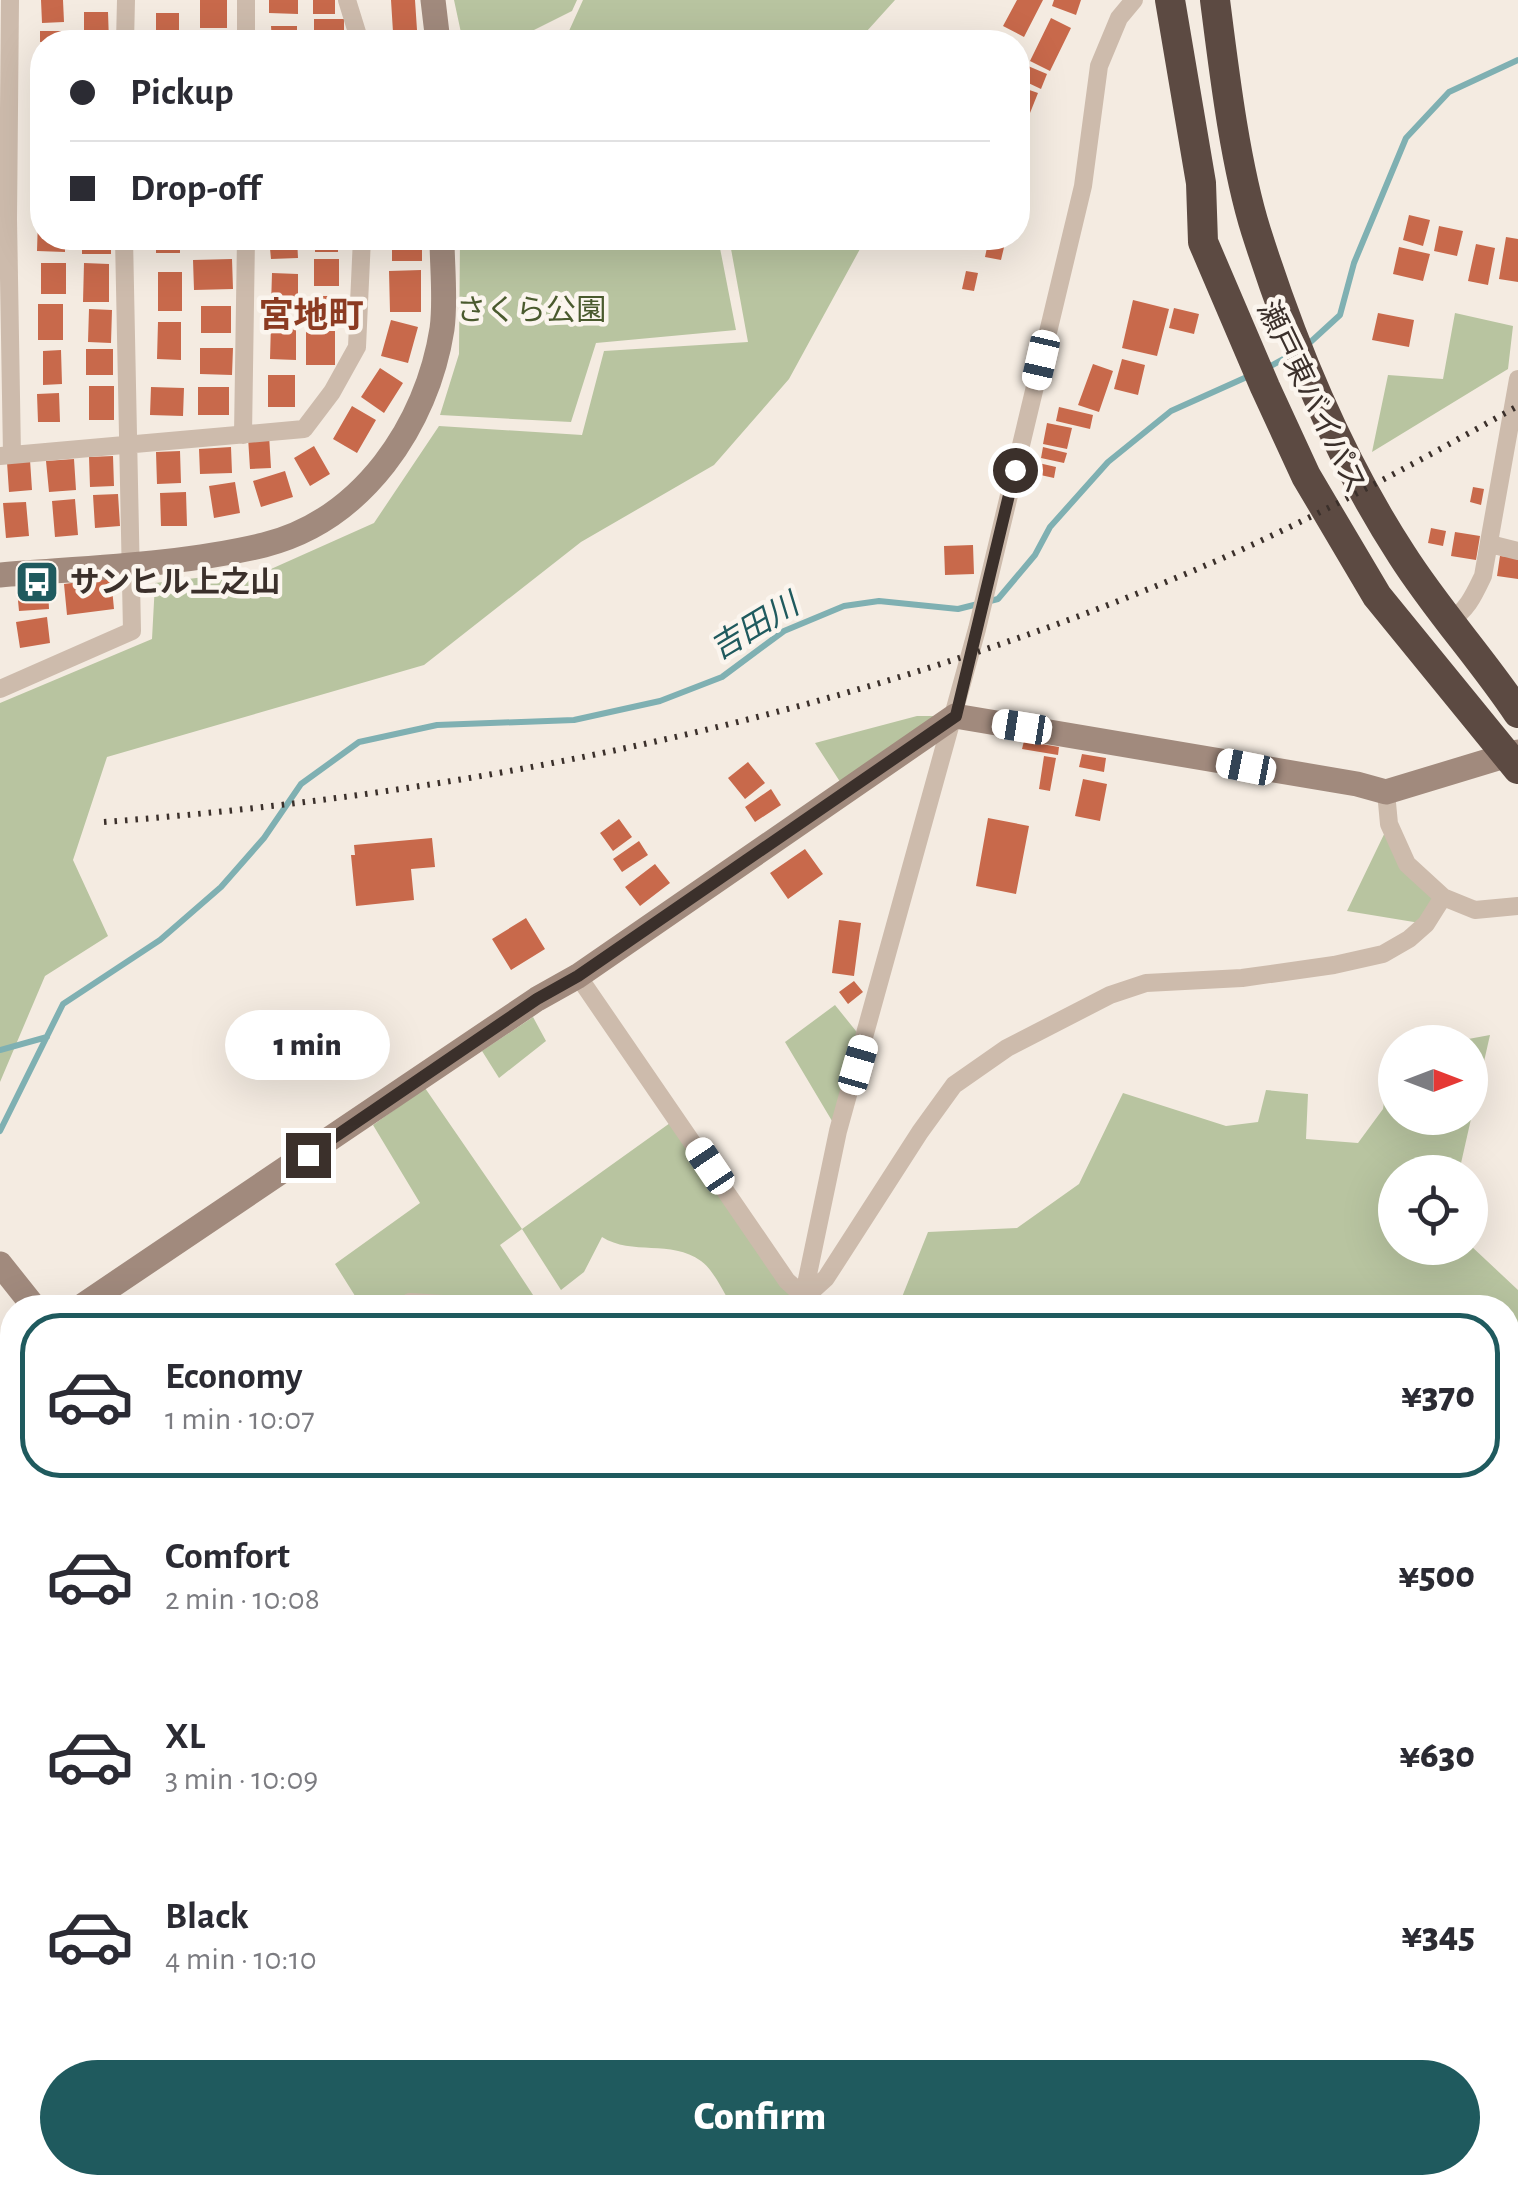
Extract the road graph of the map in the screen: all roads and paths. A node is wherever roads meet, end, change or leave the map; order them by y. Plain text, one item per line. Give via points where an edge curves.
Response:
1 (10, 0) edge
2 (126, 0) edge
3 (246, 0) edge
4 (347, 0) edge
5 (433, 0) edge
6 (1134, 0) edge
7 (1170, 0) edge
8 (1214, 0) edge
9 (125, 30) edge
10 (246, 30) edge
11 (356, 30) edge
12 (437, 30) edge
13 (124, 250) edge
14 (246, 250) edge
15 (361, 250) edge
16 (442, 250) edge
17 (1518, 379) edge
18 (243, 435) junction
19 (126, 444) junction
20 (6, 456) edge
21 (1490, 544) junction
22 (1518, 551) edge
23 (131, 564) junction
24 (0, 575) edge
25 (1448, 622) junction
26 (0, 689) edge
27 (1518, 714) edge
28 (956, 716) junction
29 (1515, 759) edge
30 (1386, 792) junction
31 (1443, 897) junction
32 (1518, 906) edge
33 (578, 976) junction
34 (0, 1264) edge
35 (25, 1295) edge
36 (98, 1295) edge
37 (797, 1295) edge
38 (803, 1295) edge
39 (809, 1295) edge

1 - 20 street
2 - 9 street
3 - 10 street
4 - 11 street
5 - 12 street
6 - 28 street via 1098,66 1080,200
7 - 29 highway, 瀬戸東バイパス via 1201,183 1203,242 1265,387 1306,476 1377,596
8 - 25 highway, 瀬戸東バイパス via 1256,229 1288,328 1344,457
13 - 19 street
14 - 18 street
15 - 18 street via 357,347 332,392 304,430
16 - 23 street via 442,326 418,411 392,456 354,498 265,545
17 - 21 street
18 - 19 street
19 - 20 street
19 - 23 street
21 - 22 street
21 - 25 street via 1472,599
23 - 24 street
23 - 26 street via 132,631
25 - 27 highway, 瀬戸東バイパス
28 - 30 street
28 - 33 street
28 - 38 street via 838,1131
29 - 30 street
30 - 31 street via 1389,824 1407,864
31 - 32 street via 1476,910
31 - 39 street via 1426,924 1383,954 1242,978 1146,983 1007,1048 954,1085
33 - 36 street
33 - 37 street
34 - 35 street

